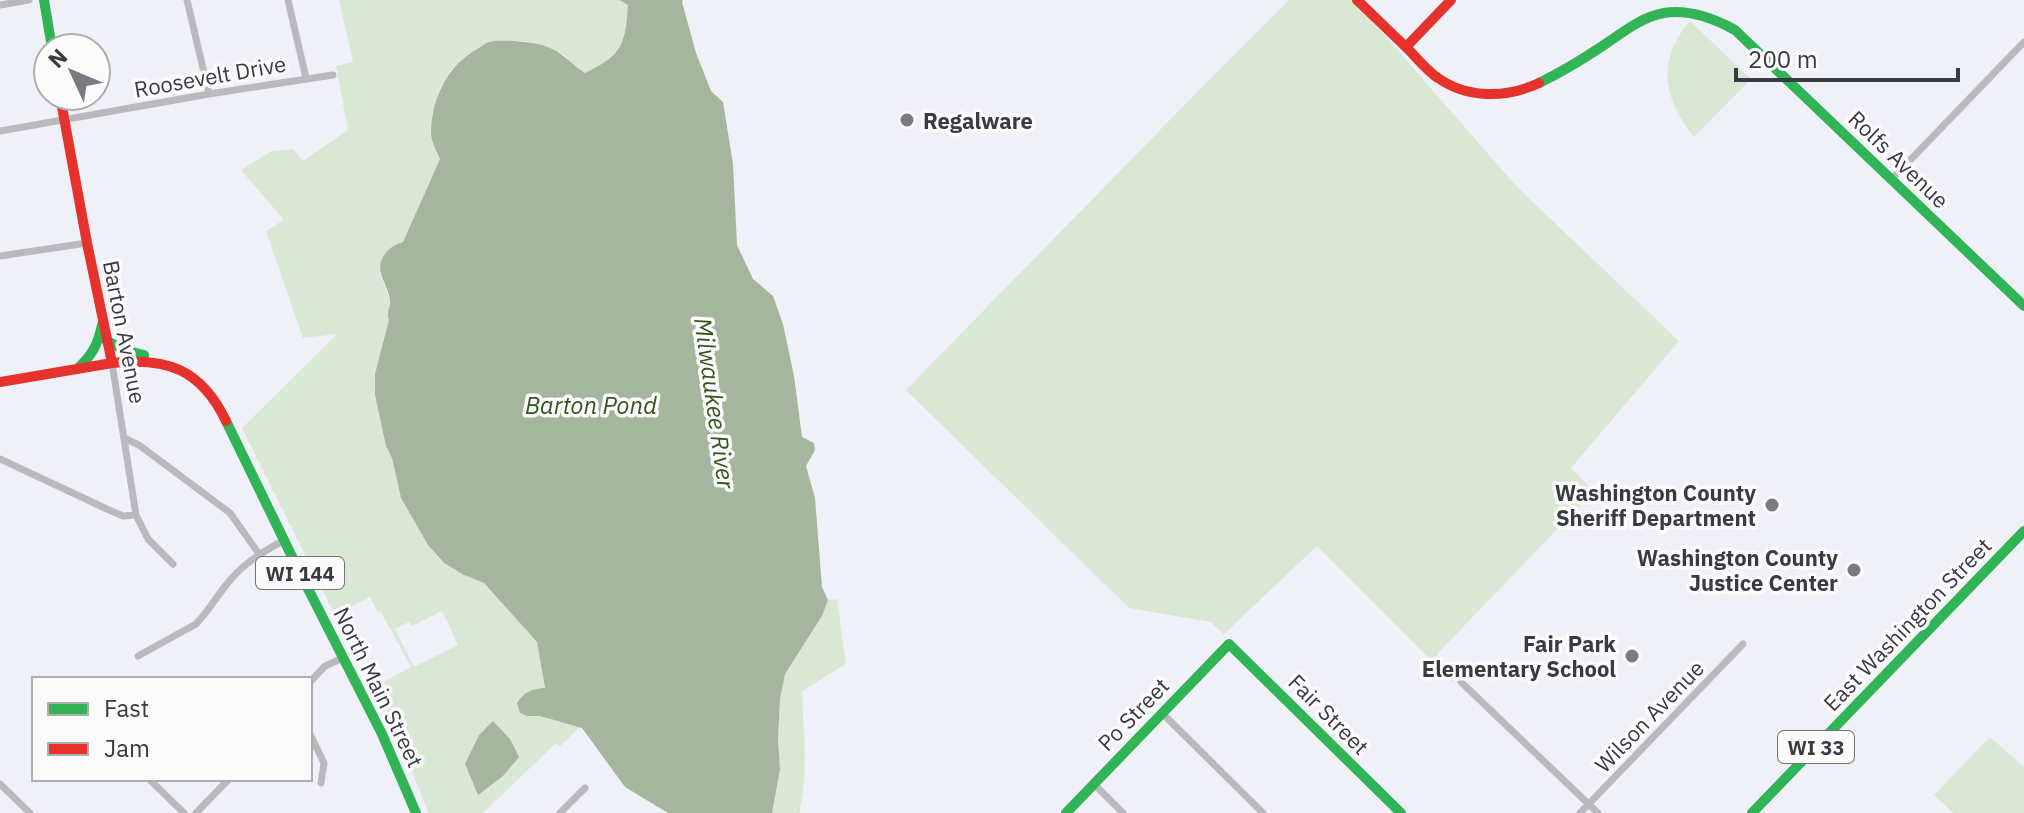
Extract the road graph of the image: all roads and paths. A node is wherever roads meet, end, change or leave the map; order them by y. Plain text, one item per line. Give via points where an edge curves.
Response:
1 (29, 0) edge
2 (44, 0) edge
3 (187, 0) edge
4 (288, 0) edge
5 (1357, 0) edge
6 (1451, 0) edge
7 (0, 5) edge
8 (49, 32) edge
9 (2024, 42) edge
10 (1406, 47) junction
11 (333, 75) dead end
12 (306, 78) junction
13 (209, 94) junction
14 (63, 112) edge
15 (65, 120) junction
16 (0, 131) edge
17 (1891, 180) junction
18 (87, 243) junction
19 (0, 256) edge
20 (2024, 306) edge
21 (103, 320) junction
22 (107, 341) junction
23 (156, 361) junction
24 (112, 363) junction
25 (77, 369) junction
26 (0, 382) edge
27 (124, 438) junction
28 (0, 459) edge
29 (136, 515) junction
30 (2024, 531) edge
31 (285, 540) junction
32 (259, 554) junction
33 (173, 564) dead end
34 (1229, 644) joint
35 (1743, 644) dead end
36 (138, 656) dead end
37 (343, 658) junction
38 (312, 680) edge
39 (1461, 682) dead end
40 (1162, 713) junction
41 (312, 738) edge
42 (151, 781) edge
43 (227, 781) edge
44 (321, 783) dead end
45 (0, 784) edge
46 (1094, 784) junction
47 (585, 788) dead end
48 (1589, 804) junction
49 (30, 813) edge
50 (184, 813) edge
51 (196, 813) edge
52 (416, 813) edge
53 (560, 813) edge
54 (1066, 813) edge
55 (1123, 813) edge
56 (1263, 813) edge
57 (1401, 813) edge
58 (1580, 813) edge
59 (1598, 813) edge
60 (1752, 813) edge

1 - 7 street
2 - 8 main road
3 - 13 street
4 - 12 street
5 - 10 main road, Rolfs Avenue
6 - 10 main road
9 - 17 street
10 - 17 main road, Rolfs Avenue via 1441,80 1463,91 1513,93 1543,81 1654,15 1675,12 1714,18 1735,30
11 - 12 street, Roosevelt Drive
12 - 13 street, Roosevelt Drive
13 - 15 street, Roosevelt Drive
14 - 15 main road, Barton Avenue
15 - 16 street, Roosevelt Drive
15 - 18 main road, Barton Avenue
17 - 20 main road, Rolfs Avenue
18 - 19 street
18 - 21 main road, Barton Avenue
21 - 22 main road, Barton Avenue
21 - 25 main road via 92,358
22 - 23 main road
22 - 24 main road, Barton Avenue
23 - 24 main road, North Main Street / WI 144
23 - 31 main road, North Main Street / WI 144 via 190,374 217,402
24 - 25 main road, North Main Street
24 - 27 street, Barton Avenue
25 - 26 main road, North Main Street
27 - 29 street, Barton Avenue
27 - 32 street via 230,513
28 - 29 street via 123,516
29 - 33 street, Barton Avenue via 148,539
30 - 60 main road, East Washington Street / WI 33
31 - 32 street
31 - 37 main road, North Main Street / WI 144
32 - 36 street via 231,579 196,624
34 - 40 main road, Po Street
34 - 57 main road, Fair Street
35 - 48 street, Wilson Avenue
37 - 38 street
37 - 52 main road, North Main Street / WI 144
39 - 48 street
40 - 46 main road, Po Street
40 - 56 street
41 - 44 street via 324,763
42 - 50 street
43 - 51 street
45 - 49 street
46 - 54 main road, Po Street
46 - 55 street
47 - 53 street
48 - 58 street, Wilson Avenue
48 - 59 street

